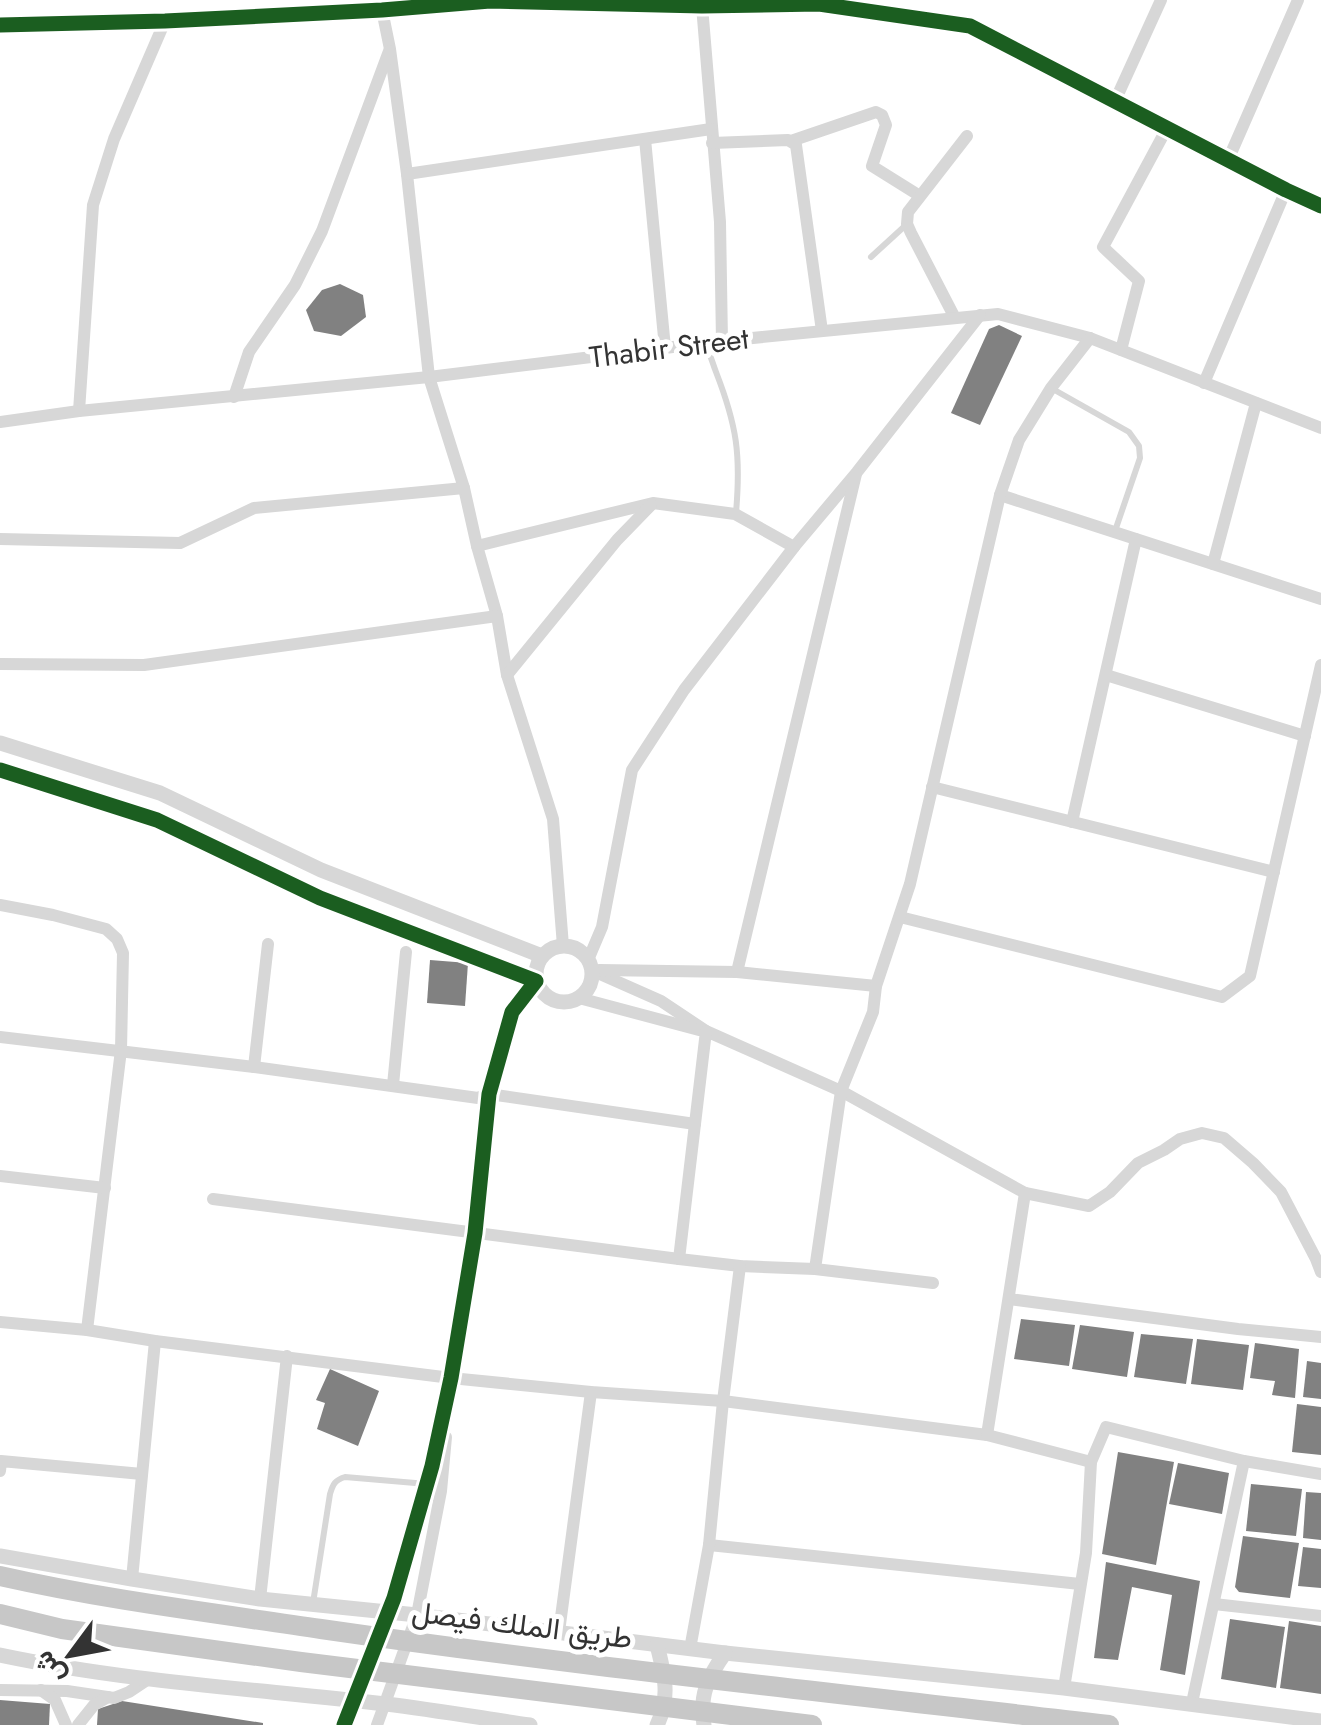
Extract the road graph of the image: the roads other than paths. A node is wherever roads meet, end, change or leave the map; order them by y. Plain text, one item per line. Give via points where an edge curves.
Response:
1 (1162, 0) edge
2 (1298, 0) edge
3 (490, 1) edge
4 (617, 1) edge
5 (554, 2) edge
6 (819, 2) edge
7 (372, 6) edge
8 (702, 6) junction
9 (165, 21) junction
10 (0, 25) edge
11 (390, 49) junction
12 (1115, 101) junction
13 (1167, 128) junction
14 (712, 136) junction
15 (967, 136) dead end
16 (645, 139) junction
17 (791, 141) junction
18 (1228, 160) junction
19 (408, 174) junction
20 (1286, 190) junction
21 (920, 196) junction
22 (1321, 206) edge
23 (907, 224) junction
24 (871, 258) dead end
25 (980, 315) junction
26 (955, 318) junction
27 (822, 331) junction
28 (1090, 338) junction
29 (722, 340) junction
30 (704, 343) junction
31 (664, 348) junction
32 (1120, 350) junction
33 (430, 377) junction
34 (1204, 383) junction
35 (1051, 388) junction
36 (234, 396) junction
37 (1256, 403) junction
38 (80, 411) junction
39 (0, 422) edge
40 (1321, 428) edge
41 (857, 472) junction
42 (464, 488) junction
43 (1000, 495) junction
44 (653, 504) junction
45 (736, 514) junction
46 (1115, 532) junction
47 (0, 539) edge
48 (1136, 539) junction
49 (477, 546) junction
50 (794, 547) junction
51 (1213, 564) junction
52 (1321, 599) edge
53 (497, 616) junction
54 (0, 664) edge
55 (1321, 665) edge
56 (507, 675) junction
57 (1106, 675) junction
58 (1305, 736) junction
59 (0, 744) edge
60 (0, 770) edge
61 (932, 787) junction
62 (1072, 822) junction
63 (1274, 872) junction
64 (0, 905) edge
65 (900, 918) junction
66 (268, 944) dead end
67 (563, 946) junction
68 (406, 952) dead end
69 (542, 956) junction
70 (590, 965) junction
71 (737, 972) junction
72 (536, 981) junction
73 (876, 986) junction
74 (579, 998) junction
75 (706, 1031) junction
76 (0, 1037) edge
77 (121, 1050) junction
78 (254, 1067) junction
79 (393, 1085) junction
80 (841, 1090) junction
81 (488, 1094) junction
82 (696, 1124) junction
83 (0, 1176) edge
84 (104, 1188) junction
85 (1025, 1192) junction
86 (212, 1199) dead end
87 (475, 1233) junction
88 (679, 1260) junction
89 (740, 1266) junction
90 (815, 1269) junction
91 (1321, 1272) edge
92 (933, 1283) dead end
93 (1009, 1300) junction
94 (0, 1322) edge
95 (87, 1330) junction
96 (1321, 1337) edge
97 (155, 1341) junction
98 (287, 1356) junction
99 (451, 1378) junction
100 (591, 1392) junction
101 (723, 1400) junction
102 (987, 1435) junction
103 (1244, 1461) junction
104 (1090, 1462) junction
105 (0, 1471) edge
106 (142, 1474) junction
107 (1321, 1474) edge
108 (427, 1484) junction
109 (710, 1545) junction
110 (0, 1556) edge
111 (0, 1576) edge
112 (132, 1580) junction
113 (1080, 1584) junction
114 (260, 1599) junction
115 (312, 1604) junction
116 (1214, 1604) junction
117 (389, 1613) junction
118 (0, 1614) edge
119 (417, 1615) junction
120 (1321, 1616) edge
121 (560, 1632) junction
122 (656, 1644) junction
123 (690, 1649) junction
124 (725, 1653) junction
125 (0, 1655) edge
126 (148, 1680) junction
127 (1064, 1688) junction
128 (40, 1689) junction
129 (0, 1690) edge
130 (108, 1697) junction
131 (354, 1702) junction
132 (1192, 1703) junction
133 (383, 1704) junction
134 (1321, 1721) edge
135 (66, 1725) edge
136 (78, 1725) edge
137 (344, 1725) edge
138 (376, 1725) edge
139 (530, 1725) edge
140 (657, 1725) edge
141 (704, 1725) edge
142 (812, 1725) edge
143 (1109, 1725) edge

1 - 12 street
2 - 18 street
3 - 5 street
3 - 7 street
4 - 5 street
4 - 8 street
6 - 8 street
6 - 12 street via 970,26
7 - 9 street
7 - 11 street
8 - 14 street
9 - 10 street
9 - 38 street via 93,205
11 - 19 street
11 - 36 street via 322,232 249,352
12 - 13 street
13 - 18 street
13 - 32 street via 1103,247 1139,280
14 - 16 street
14 - 17 street
14 - 29 street
15 - 21 street
16 - 19 street
16 - 31 street
17 - 21 street via 876,112 886,124 872,166
17 - 27 street
18 - 20 street
19 - 33 street
20 - 22 street
20 - 34 street
21 - 23 street
23 - 24 lane
23 - 26 street
25 - 26 street, Thabir Street
25 - 28 street, Thabir Street
25 - 41 street
26 - 27 street, Thabir Street
27 - 29 street, Thabir Street
28 - 32 street, Thabir Street
28 - 35 street
29 - 30 street, Thabir Street
30 - 31 street, Thabir Street
30 - 45 lane via 738,450
31 - 33 street, Thabir Street
32 - 34 street, Thabir Street
33 - 36 street, Thabir Street
33 - 42 street
34 - 37 street, Thabir Street
35 - 43 street via 1018,440
35 - 46 lane via 1130,432 1139,446
36 - 38 street, Thabir Street
37 - 40 street, Thabir Street
37 - 51 street
38 - 39 street, Thabir Street
41 - 50 street
41 - 71 street
42 - 47 street via 254,508 180,542
42 - 49 street
43 - 46 street
43 - 61 street
44 - 45 street
44 - 49 street
44 - 56 street
45 - 50 street
46 - 48 street
48 - 51 street
48 - 57 street
49 - 53 street
50 - 70 street via 632,770
51 - 52 street
53 - 54 street via 144,664
53 - 56 street
55 - 58 street
56 - 67 street via 553,819
57 - 58 street
57 - 62 street
58 - 63 street
59 - 69 street via 160,794 322,870
60 - 72 street via 157,820 320,898
61 - 62 street
61 - 65 street
62 - 63 street
63 - 65 street via 1250,976 1222,996
64 - 77 street via 106,928 117,939
65 - 73 street
66 - 78 street
67 - 69 street
67 - 70 street via 578,950
68 - 79 street
69 - 72 street
70 - 71 street
70 - 74 street via 589,986
70 - 75 street
71 - 73 street
72 - 74 street via 553,1000
72 - 81 street via 512,1012
73 - 80 street via 873,1012
74 - 75 street
75 - 80 street
75 - 82 street
76 - 77 street
77 - 78 street
77 - 84 street
78 - 79 street
79 - 81 street
80 - 85 street
80 - 90 street
81 - 82 street
81 - 87 street
82 - 88 street
83 - 84 street
84 - 95 street
85 - 91 street via 1089,1206 1138,1163 1180,1139 1202,1133 1224,1138 1281,1192
85 - 93 street
86 - 87 street
87 - 88 street
87 - 99 street
88 - 89 street
89 - 90 street
89 - 101 street
90 - 92 street
93 - 96 street
93 - 102 street
94 - 95 street
95 - 97 street
97 - 98 street
97 - 106 street
98 - 99 street
98 - 114 street
99 - 100 street
99 - 108 street
99 - 119 street via 441,1491
100 - 101 street
100 - 121 street
101 - 102 street
101 - 109 street
102 - 104 street
103 - 104 street via 1106,1427
103 - 107 street
103 - 116 street
104 - 113 street
105 - 106 street via 1,1461
106 - 112 street
108 - 115 lane via 345,1477 332,1485
108 - 117 street
109 - 113 street
109 - 123 street
110 - 112 street
111 - 143 highway, طريق الملك فيصل via 393,1639
112 - 114 street
113 - 127 street
114 - 115 street
115 - 117 street
116 - 120 street
116 - 132 street
117 - 119 street
117 - 131 street
118 - 142 highway via 62,1630
119 - 121 street
119 - 133 street
121 - 122 street
122 - 123 street
122 - 140 street via 667,1691
123 - 124 street
124 - 127 street
124 - 141 street via 702,1698
125 - 126 street
126 - 130 street
126 - 131 street
127 - 132 street
128 - 129 street
128 - 130 street
128 - 135 street
130 - 136 street
131 - 133 street
131 - 137 street
132 - 134 street
133 - 138 street
133 - 139 street

